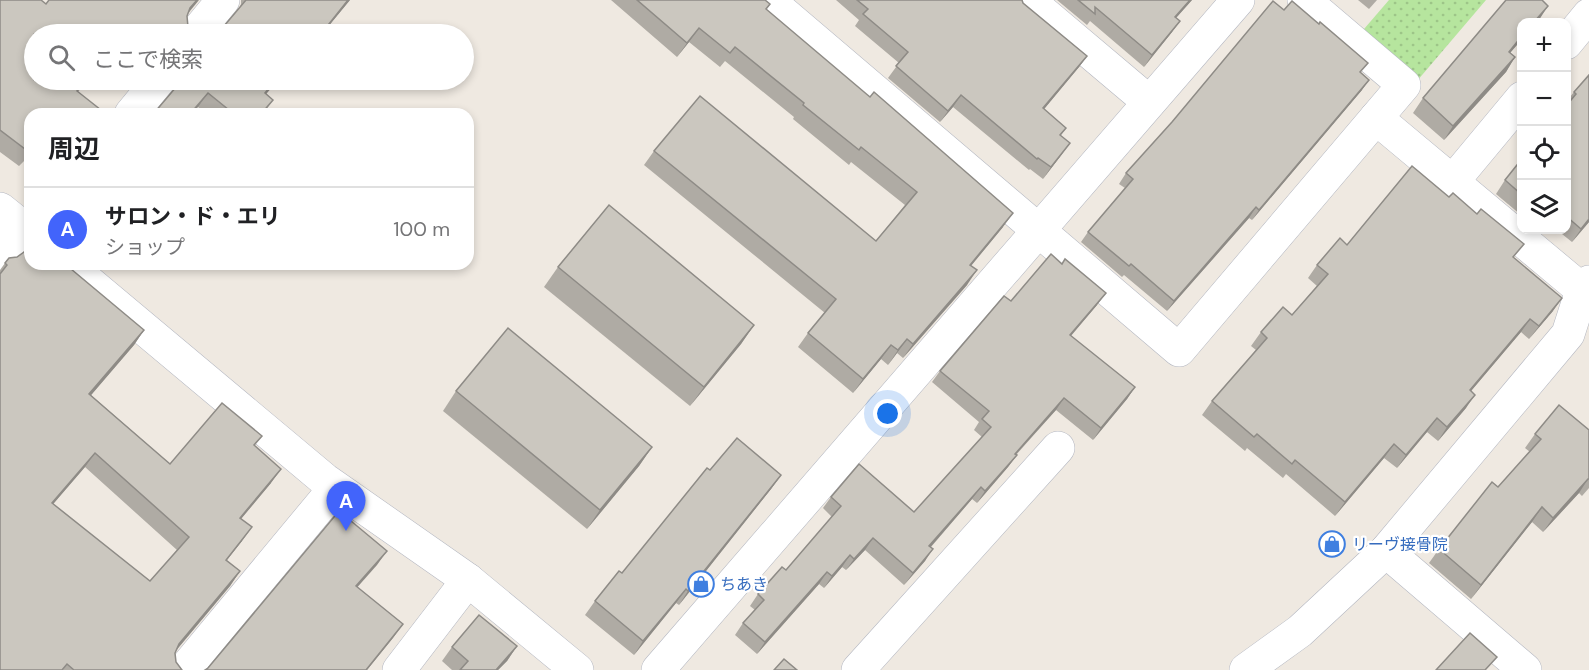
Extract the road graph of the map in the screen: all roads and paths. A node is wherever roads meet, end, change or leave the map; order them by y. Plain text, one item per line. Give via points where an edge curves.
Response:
1 (223, 0) edge
2 (768, 0) edge
3 (1028, 0) edge
4 (1238, 0) edge
5 (1304, 0) edge
6 (1589, 15) edge
7 (203, 24) edge
8 (1571, 37) edge
9 (151, 90) edge
10 (1149, 102) junction
11 (1517, 103) edge
12 (136, 108) edge
13 (1376, 118) junction
14 (1453, 181) junction
15 (18, 223) edge
16 (1038, 231) junction
17 (0, 254) edge
18 (74, 270) edge
19 (1586, 286) edge
20 (1058, 448) dead end
21 (335, 488) junction
22 (1386, 551) junction
23 (468, 580) junction
24 (184, 670) edge
25 (399, 670) edge
26 (577, 670) edge
27 (658, 670) edge
28 (858, 670) edge
29 (1246, 670) edge
30 (1525, 670) edge

1 - 7 street
2 - 16 street
3 - 10 street
4 - 10 street
5 - 13 street via 1404,85
6 - 8 street
9 - 12 street
10 - 16 street
11 - 14 street
13 - 14 street
13 - 16 street via 1179,350
14 - 19 street
15 - 17 street
16 - 27 street
18 - 21 street
19 - 22 street via 1568,334
20 - 28 street
21 - 23 street
21 - 24 street
22 - 29 street via 1300,631
22 - 30 street
23 - 25 street
23 - 26 street

